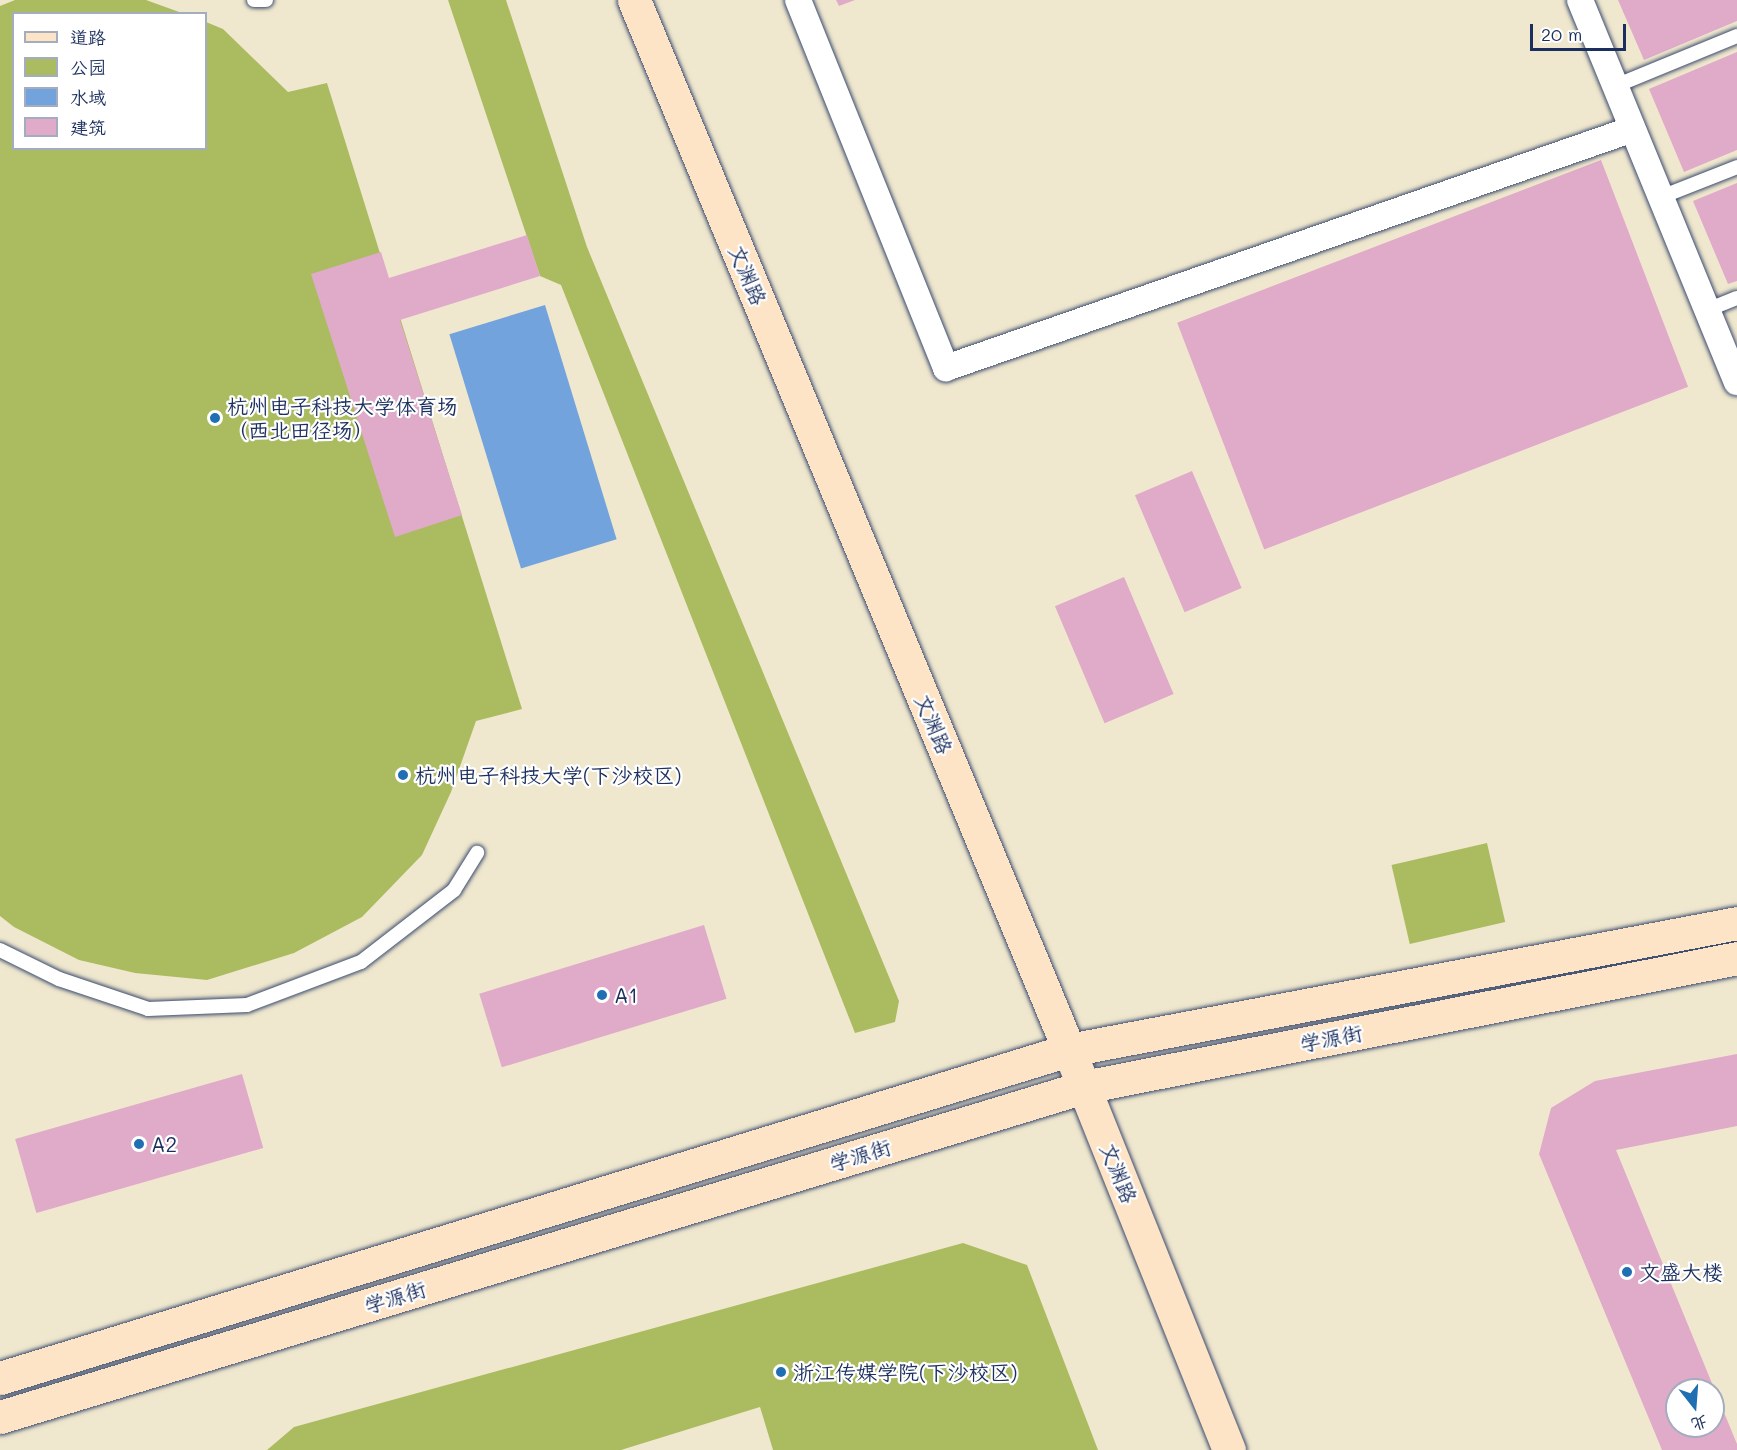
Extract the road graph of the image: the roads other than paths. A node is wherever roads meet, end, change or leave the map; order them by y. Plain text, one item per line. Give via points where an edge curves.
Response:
1 (254, 0) edge
2 (266, 0) edge
3 (634, 0) edge
4 (798, 0) edge
5 (1580, 0) edge
6 (1737, 36) edge
7 (1615, 86) junction
8 (1633, 129) junction
9 (1737, 166) edge
10 (1661, 197) junction
11 (1737, 298) edge
12 (1707, 310) junction
13 (1737, 382) edge
14 (477, 853) dead end
15 (1737, 923) edge
16 (0, 950) edge
17 (1737, 958) edge
18 (1069, 1050) junction
19 (1084, 1087) junction
20 (0, 1378) edge
21 (0, 1417) edge
22 (1229, 1450) edge

1 - 2 lane
3 - 18 main road, 文渊路
4 - 8 street via 946,368
5 - 7 street
6 - 7 lane
7 - 8 street
8 - 10 street
9 - 10 lane
10 - 12 street
11 - 12 lane
12 - 13 street
14 - 16 lane via 454,890 361,962 247,1005 148,1009 59,979
15 - 18 main road, 学源街
17 - 19 main road, 学源街
18 - 19 main road, 文渊路
18 - 20 main road, 学源街
19 - 21 main road, 学源街
19 - 22 main road, 文渊路

